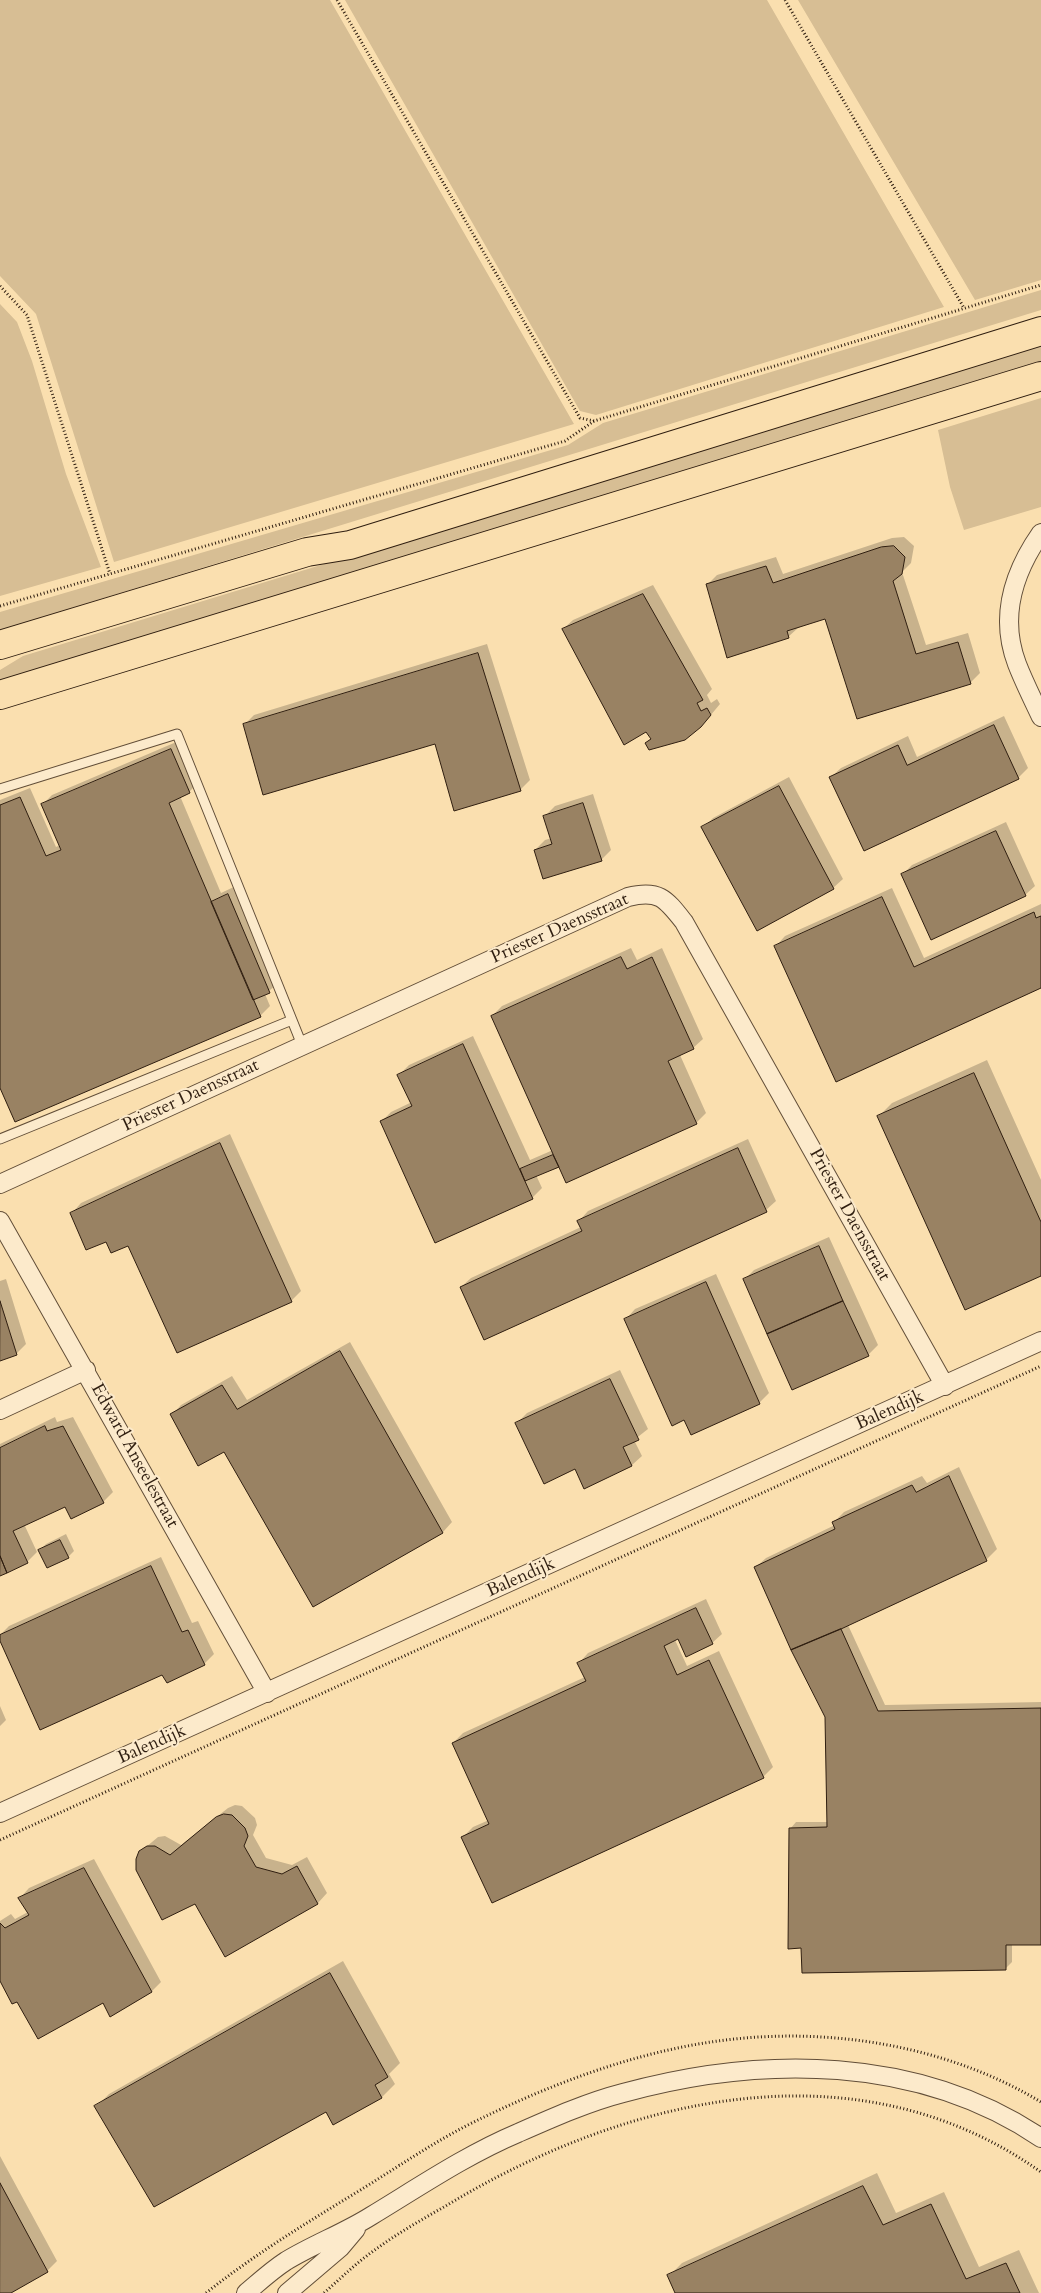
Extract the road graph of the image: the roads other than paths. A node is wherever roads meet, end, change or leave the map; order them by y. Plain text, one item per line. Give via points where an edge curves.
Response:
1 (1041, 332) edge
2 (1041, 376) edge
3 (1041, 533) edge
4 (0, 645) edge
5 (0, 695) edge
6 (1041, 717) edge
7 (0, 789) edge
8 (292, 1020) junction
9 (302, 1046) junction
10 (0, 1139) edge
11 (0, 1184) edge
12 (0, 1221) edge
13 (1041, 1341) edge
14 (86, 1370) junction
15 (945, 1386) junction
16 (0, 1410) edge
17 (267, 1693) junction
18 (0, 1813) edge
19 (1041, 2138) edge
20 (363, 2221) junction
21 (246, 2293) edge
22 (287, 2293) edge

1 - 4 highway via 350,545 307,552
2 - 5 highway
3 - 6 street via 1024,558 1010,597 1010,629 1016,663
7 - 8 lane via 177,734
8 - 9 lane
8 - 10 lane
9 - 11 street, Priester Daensstraat
9 - 15 street, Priester Daensstraat via 628,897 645,893 657,895 670,904 684,922
12 - 14 street, Edward Anseelestraat
13 - 15 street, Balendijk
14 - 16 street
14 - 17 street, Edward Anseelestraat
15 - 17 street, Balendijk
17 - 18 street, Balendijk
19 - 20 street via 953,2094 882,2075 806,2068 731,2071 621,2093 516,2133 454,2165
20 - 21 street via 285,2262
20 - 22 street via 340,2248

